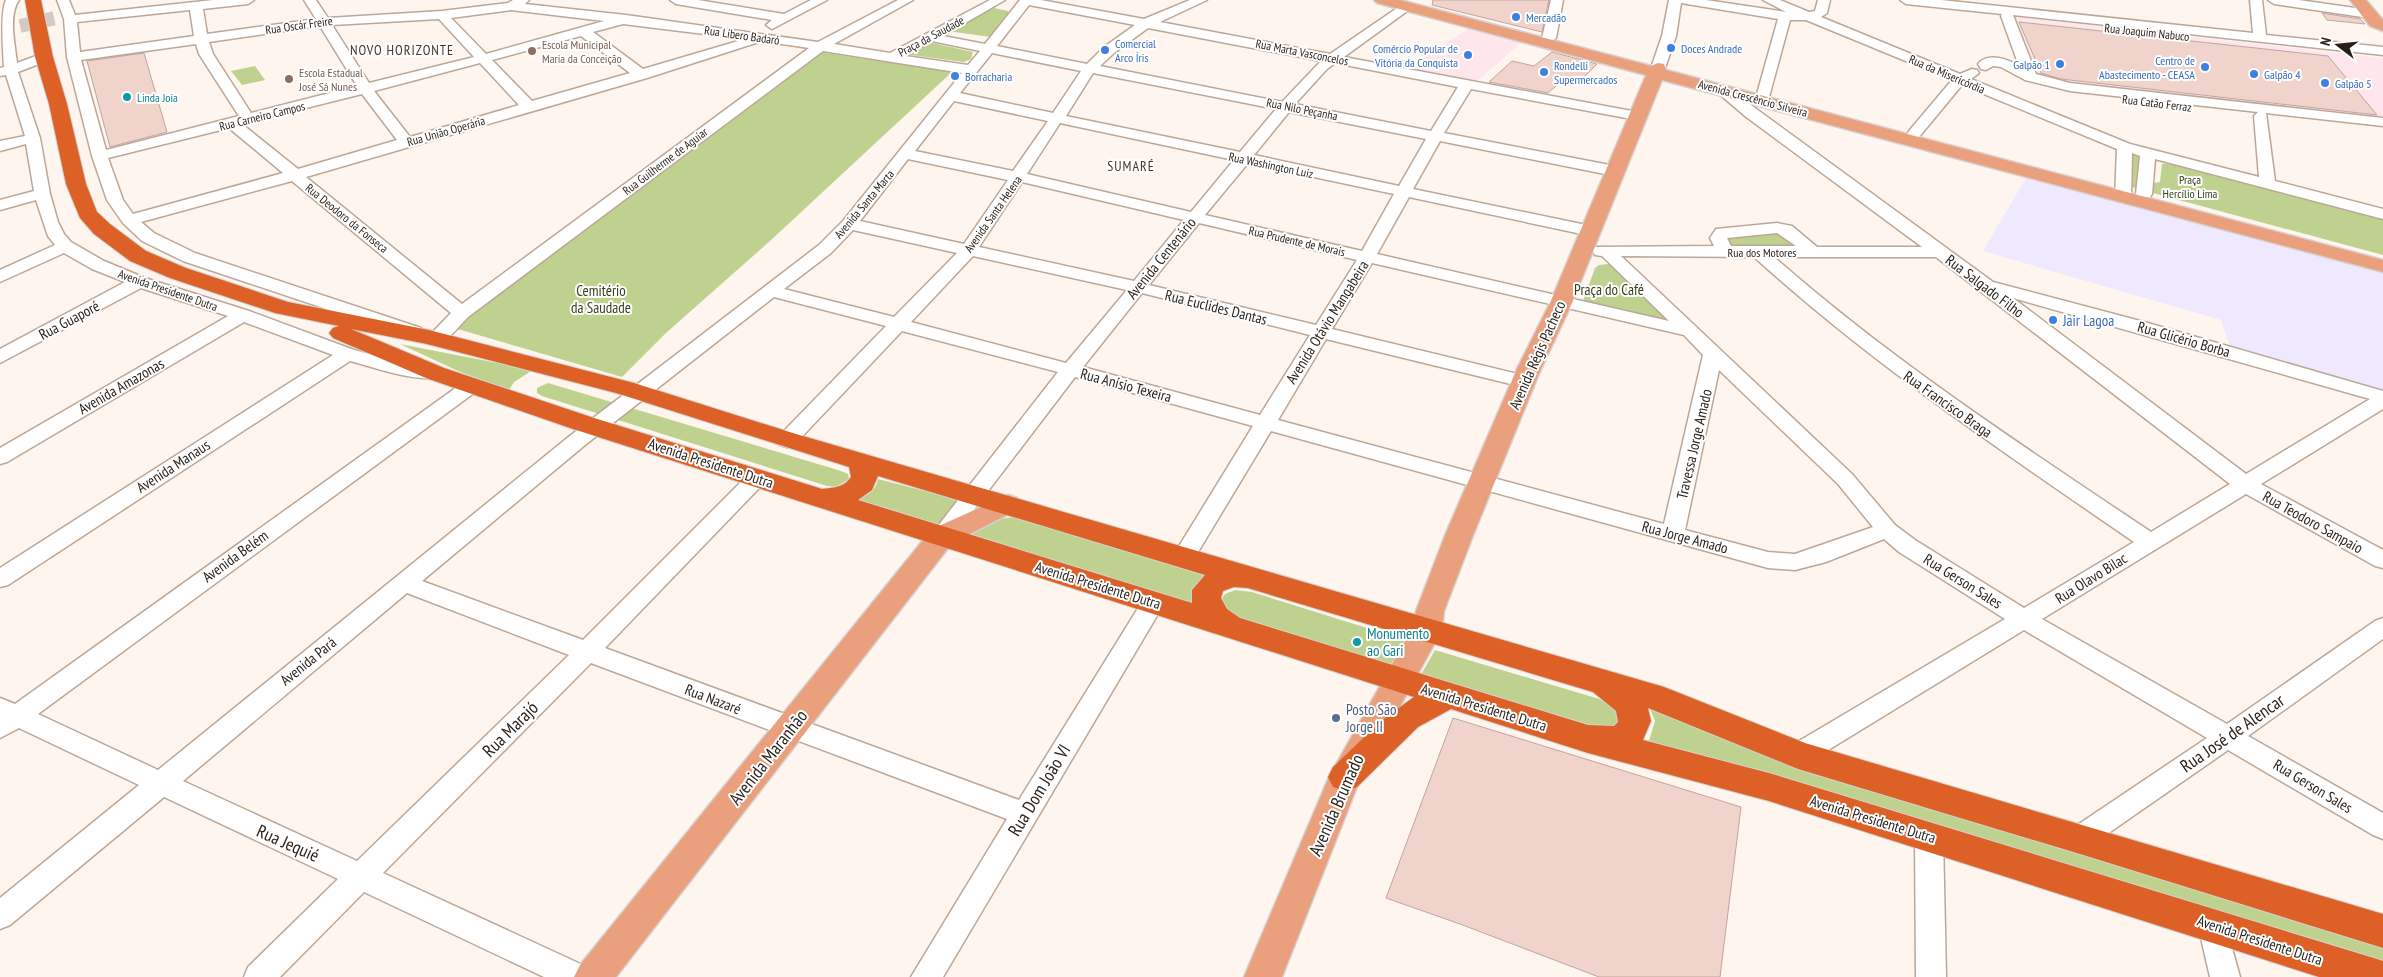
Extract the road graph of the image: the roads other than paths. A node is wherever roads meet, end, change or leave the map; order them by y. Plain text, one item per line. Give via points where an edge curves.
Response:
1 (5, 0) edge
2 (13, 0) edge
3 (33, 0) edge
4 (131, 0) edge
5 (248, 0) edge
6 (310, 0) edge
7 (524, 0) edge
8 (676, 0) edge
9 (743, 0) edge
10 (821, 0) edge
11 (907, 0) edge
12 (1201, 0) edge
13 (1382, 0) edge
14 (1558, 0) edge
15 (1663, 0) edge
16 (1675, 0) edge
17 (1685, 0) edge
18 (1769, 0) edge
19 (1824, 0) edge
20 (1906, 0) edge
21 (2256, 0) edge
22 (2274, 0) edge
23 (2358, 0) edge
24 (0, 1) edge
25 (455, 1) edge
26 (990, 1) edge
27 (1911, 1) edge
28 (1408, 2) edge
29 (1025, 3) edge
30 (196, 6) junction
31 (511, 6) junction
32 (725, 9) junction
33 (68, 11) edge
34 (473, 11) junction
35 (442, 14) junction
36 (1785, 16) junction
37 (2007, 16) junction
38 (1811, 17) junction
39 (56, 18) tunnel mouth
40 (784, 18) junction
41 (626, 19) junction
42 (323, 22) junction
43 (1147, 23) junction
44 (2378, 24) edge
45 (9, 28) edge
46 (584, 32) junction
47 (934, 34) junction
48 (758, 37) junction
49 (2260, 38) junction
50 (202, 39) junction
51 (1668, 39) junction
52 (1547, 41) junction
53 (993, 45) junction
54 (819, 47) junction
55 (2383, 51) edge
56 (44, 57) junction
57 (74, 57) junction
58 (891, 58) junction
59 (1334, 58) junction
60 (2383, 58) edge
61 (482, 59) junction
62 (1986, 66) junction
63 (1090, 68) junction
64 (972, 70) junction
65 (1658, 70) junction
66 (6, 71) edge
67 (642, 74) junction
68 (2030, 77) junction
69 (1960, 79) junction
70 (1467, 84) junction
71 (366, 88) junction
72 (1724, 92) junction
73 (952, 96) junction
74 (1762, 97) junction
75 (1286, 106) junction
76 (529, 107) junction
77 (1637, 116) junction
78 (2261, 116) junction
79 (1056, 118) junction
80 (240, 121) junction
81 (2383, 122) edge
82 (2383, 130) edge
83 (1914, 134) junction
84 (1435, 136) junction
85 (33, 138) junction
86 (406, 142) junction
87 (0, 146) edge
88 (2125, 147) junction
89 (905, 154) junction
90 (2148, 155) junction
91 (100, 156) junction
92 (1243, 159) junction
93 (1615, 170) junction
94 (294, 175) junction
95 (1018, 177) junction
96 (2268, 185) junction
97 (1404, 192) junction
98 (2123, 193) junction
99 (42, 194) junction
100 (2144, 194) junction
101 (0, 204) edge
102 (2383, 214) edge
103 (1194, 218) junction
104 (129, 220) junction
105 (849, 224) junction
106 (1587, 239) junction
107 (65, 246) junction
108 (968, 250) junction
109 (1607, 252) junction
110 (1726, 252) junction
111 (1759, 252) junction
112 (1813, 252) junction
113 (1940, 252) junction
114 (1367, 257) junction
115 (2383, 258) edge
116 (2383, 266) edge
117 (0, 277) edge
118 (139, 282) junction
119 (1984, 284) junction
120 (1138, 288) junction
121 (770, 291) junction
122 (1560, 303) junction
123 (283, 308) junction
124 (462, 313) junction
125 (243, 315) junction
126 (898, 325) junction
127 (1689, 331) junction
128 (1321, 332) junction
129 (432, 338) junction
130 (347, 354) junction
131 (1713, 354) junction
132 (0, 358) edge
133 (1070, 370) junction
134 (435, 373) junction
135 (572, 376) junction
136 (1523, 381) junction
137 (471, 386) junction
138 (2383, 398) edge
139 (628, 401) junction
140 (526, 405) junction
141 (1265, 423) junction
142 (594, 426) junction
143 (787, 440) junction
144 (0, 457) edge
145 (857, 459) junction
146 (757, 478) junction
147 (1482, 483) junction
148 (2243, 483) junction
149 (974, 494) junction
150 (820, 498) junction
151 (1008, 504) junction
152 (1887, 530) junction
153 (1674, 534) junction
154 (942, 536) junction
155 (2149, 541) junction
156 (1184, 556) junction
157 (2383, 560) edge
158 (1254, 578) junction
159 (0, 579) edge
160 (403, 583) junction
161 (1153, 602) junction
162 (2025, 620) junction
163 (1429, 621) junction
164 (1231, 627) junction
165 (2383, 627) edge
166 (588, 651) junction
167 (1398, 679) junction
168 (1600, 682) junction
169 (1452, 696) junction
170 (6, 717) edge
171 (790, 729) junction
172 (2229, 736) junction
173 (1588, 739) junction
174 (1798, 755) junction
175 (1345, 777) junction
176 (158, 784) junction
177 (1024, 814) junction
178 (2383, 827) edge
179 (1929, 837) junction
180 (2080, 838) junction
181 (362, 876) junction
182 (0, 916) edge
183 (2212, 925) junction
184 (2383, 931) edge
185 (259, 977) edge
186 (576, 977) edge
187 (593, 977) edge
188 (926, 977) edge
189 (1263, 977) edge
190 (1931, 977) edge
191 (2225, 977) edge
192 (2377, 977) edge

1 - 24 street
2 - 45 street, Avenida Presidente Dutra via 9,4
3 - 56 highway, Avenida Presidente Dutra
4 - 33 street
5 - 30 street
6 - 42 street
7 - 31 street, Rua Oscár Freire
8 - 32 street
9 - 32 street
10 - 40 street, Rua União Operária
11 - 54 street, Rua Guilherme de Aguiar
12 - 43 street, Avenida Santa Helena
13 - 28 main road, Avenida Crescêncio Silveira
14 - 52 street
15 - 51 street, Avenida Régis Pacheco
16 - 51 street, Avenida Régis Pacheco
17 - 36 street
17 - 51 street, Avenida Régis Pacheco
18 - 38 street, Rua da Misericórdia
19 - 38 street via 1821,13
20 - 27 street, Rua Joaquim Nabuco
21 - 49 street
22 - 44 street
23 - 44 main road
25 - 34 street
26 - 29 street, Rua Marta Vasconcelos
26 - 47 street, Praça da Saudade
27 - 37 street, Rua Joaquim Nabuco via 1934,8
27 - 49 street, Rua Joaquim Nabuco
28 - 52 main road, Avenida Crescêncio Silveira
28 - 59 street, Avenida Centenário
29 - 43 street, Rua Marta Vasconcelos
29 - 53 street, Avenida Santa Marta
30 - 33 street
30 - 50 street, Rua Deodoro da Fonseca
31 - 34 street, Rua Oscár Freire
31 - 41 street, Rua Líbero Badaró
32 - 40 street
33 - 39 street
33 - 57 street, Avenida Presidente Dutra
34 - 35 street, Rua Oscár Freire
35 - 42 street, Rua Oscár Freire
35 - 61 street
36 - 38 street
36 - 74 street
37 - 60 street, Rua Joaquim Nabuco
37 - 68 street
38 - 69 street, Rua da Misericórdia
40 - 48 street, Rua União Operária
41 - 46 street, Rua Carneiro Campos
41 - 48 street, Rua Líbero Badaró
42 - 50 street, Rua Oscár Freire
42 - 71 street
43 - 59 street, Rua Marta Vasconcelos
43 - 63 street, Avenida Santa Helena
45 - 66 street, Avenida Presidente Dutra
46 - 61 street, Rua Carneiro Campos
46 - 67 street
47 - 53 street, Rua Nilo Peçanha
47 - 58 street, Praça da Saudade
48 - 54 street, Rua Líbero Badaró
48 - 67 street, Rua União Operária
49 - 55 street, Rua Joaquim Nabuco
50 - 57 street, Rua Oscár Freire
50 - 80 street, Rua Deodoro da Fonseca via 206,54
51 - 65 street, Avenida Régis Pacheco
52 - 65 main road, Avenida Crescêncio Silveira
53 - 63 street, Rua Nilo Peçanha
53 - 64 street, Avenida Santa Marta
54 - 58 street, Rua Líbero Badaró
54 - 124 street, Rua Guilherme de Aguiar
56 - 66 street
56 - 123 highway, Avenida Presidente Dutra via 76,184 87,214 116,241 146,259
57 - 91 street, Avenida Presidente Dutra
58 - 64 street, Rua Líbero Badaró
59 - 70 street, Rua Marta Vasconcelos
59 - 75 street, Avenida Centenário via 1322,66
61 - 71 street, Rua Carneiro Campos
61 - 76 street
62 - 68 street, Rua Catão Ferraz via 1988,62 1999,62
62 - 69 street
62 - 78 street, Rua Catão Ferraz via 2066,91
63 - 75 street, Rua Nilo Peçanha
63 - 79 street, Avenida Santa Helena
64 - 73 street, Avenida Santa Marta
65 - 72 main road, Avenida Crescêncio Silveira
65 - 74 main road, Avenida Crescêncio Silveira
65 - 77 main road, Avenida Régis Pacheco
66 - 85 street, Avenida Presidente Dutra
67 - 76 street, Rua União Operária
68 - 81 street, Rua Catão Ferraz via 2070,87
69 - 83 street
69 - 88 street, Rua da Misericórdia
70 - 77 street, Rua Marta Vasconcelos
70 - 84 street, Avenida Otávio Mangabeira
71 - 80 street, Rua Carneiro Campos
71 - 86 street
72 - 74 main road, Avenida Crescêncio Silveira
72 - 113 street, Rua Salgado Filho
73 - 79 street, Rua Washington Luiz
73 - 89 street, Avenida Santa Marta
74 - 83 main road, Avenida Crescêncio Silveira
74 - 98 main road, Avenida Crescêncio Silveira
75 - 84 street, Rua Nilo Peçanha
75 - 92 street, Avenida Centenário
76 - 86 street, Rua União Operária
77 - 93 main road, Avenida Régis Pacheco
78 - 82 street, Rua Catão Ferraz
78 - 96 street
79 - 92 street, Rua Washington Luiz
79 - 95 street, Avenida Santa Helena
80 - 91 street, Rua Carneiro Campos
80 - 94 street, Rua Deodoro da Fonseca
83 - 98 main road, Avenida Crescêncio Silveira
84 - 93 street, Rua Nilo Peçanha
84 - 97 street, Avenida Otávio Mangabeira
85 - 87 street
85 - 99 street, Avenida Presidente Dutra
86 - 94 street, Rua União Operária
88 - 90 street
88 - 98 street
89 - 95 street, Rua Prudente de Morais
89 - 105 street, Avenida Santa Marta
90 - 96 street
90 - 100 street
91 - 104 street, Avenida Presidente Dutra via 115,200
92 - 97 street, Rua Washington Luiz
92 - 103 street, Avenida Centenário
93 - 106 main road, Avenida Régis Pacheco
94 - 104 street, Rua União Operária
94 - 124 street, Rua Deodoro da Fonseca
95 - 103 street, Rua Prudente de Morais
95 - 108 street, Avenida Santa Helena
96 - 102 street
97 - 106 street, Rua Washington Luiz
97 - 114 street, Avenida Otávio Mangabeira
98 - 100 main road
98 - 116 main road
99 - 101 street
99 - 107 street, Avenida Presidente Dutra via 56,236
100 - 115 main road
103 - 114 street, Rua Prudente de Morais
103 - 120 street, Avenida Centenário
104 - 129 street, Avenida Presidente Dutra via 148,236 189,257
105 - 108 street, Rua Euclides Dantas
105 - 121 street, Avenida Santa Marta via 825,249
106 - 109 street, Rua dos Motores
106 - 122 main road, Avenida Régis Pacheco
107 - 117 street
107 - 118 street, Avenida Presidente Dutra via 98,265
108 - 120 street, Rua Euclides Dantas
108 - 126 street, Avenida Santa Helena
109 - 110 street, Rua dos Motores
109 - 127 street, Rua Gerson Sales
110 - 111 street, Rua dos Motores
110 - 112 street via 1718,238 1722,233 1778,228 1786,230
111 - 112 street, Rua dos Motores
111 - 155 street, Rua Francisco Braga via 1854,336 1990,434
112 - 113 street, Rua dos Motores
113 - 119 street, Rua Salgado Filho
114 - 122 street, Rua Prudente de Morais
114 - 128 street, Avenida Otávio Mangabeira
118 - 125 street, Avenida Presidente Dutra
118 - 132 street, Rua Guaporé
119 - 138 street, Rua Glicério Borba
119 - 148 street, Rua Salgado Filho
120 - 128 street, Rua Euclides Dantas
120 - 133 street, Avenida Centenário
121 - 126 street, Rua Anísio Texeira
121 - 139 street, Avenida Santa Marta
122 - 127 street, Rua Prudente de Morais
122 - 136 main road, Avenida Régis Pacheco
123 - 129 highway, Avenida Presidente Dutra
123 - 134 highway, Avenida Presidente Dutra
124 - 129 street, Rua Guilherme de Aguiar
125 - 130 street, Avenida Presidente Dutra
125 - 144 street, Avenida Amazonas
126 - 133 street, Rua Anísio Texeira
126 - 143 street, Avenida Santa Helena
127 - 131 street, Rua Gerson Sales
128 - 136 street, Rua Euclides Dantas
128 - 141 street, Avenida Otávio Mangabeira
129 - 135 highway, Avenida Presidente Dutra
130 - 134 street, Avenida Presidente Dutra via 398,368
130 - 159 street, Avenida Manaus
131 - 152 street, Rua Gerson Sales via 1844,479
131 - 153 street, Travessa Jorge Amado
133 - 141 street, Rua Anísio Texeira
133 - 149 street, Avenida Centenário
134 - 137 highway, Avenida Presidente Dutra
135 - 139 highway, Avenida Presidente Dutra
135 - 140 highway via 548,376 533,382 521,394
136 - 147 main road, Avenida Régis Pacheco
137 - 140 highway, Avenida Presidente Dutra
137 - 170 street, Avenida Belém
138 - 148 street, Rua Olavo Bilac
139 - 142 street, Avenida Pará
139 - 143 highway
140 - 142 highway, Avenida Presidente Dutra
141 - 147 street, Rua Anísio Texeira
141 - 156 street, Avenida Otávio Mangabeira
142 - 146 highway, Avenida Presidente Dutra
142 - 160 street, Avenida Pará
143 - 145 highway
145 - 149 highway
145 - 150 highway via 865,469 863,484 839,497
146 - 150 highway, Avenida Presidente Dutra
146 - 166 street, Rua Marajó
147 - 153 street, Rua Jorge Amado
147 - 163 main road, Avenida Régis Pacheco via 1460,533
148 - 155 street, Rua Olavo Bilac
148 - 157 street, Rua Teodoro Sampaio
149 - 151 highway
149 - 154 street, Avenida Centenário
150 - 154 highway, Avenida Presidente Dutra
151 - 154 main road
151 - 156 highway
152 - 153 street, Rua Jorge Amado via 1794,562 1768,560
152 - 162 street, Rua Gerson Sales
154 - 161 highway, Avenida Presidente Dutra
154 - 171 main road, Avenida Maranhão
155 - 162 street, Rua Olavo Bilac
156 - 158 highway
158 - 163 highway
158 - 164 highway via 1230,577 1212,585 1207,592 1205,598 1210,611
160 - 166 street, Rua Nazaré
160 - 176 street, Avenida Pará
161 - 164 highway, Avenida Presidente Dutra
161 - 177 street, Rua Dom João VI
162 - 172 street, Rua Gerson Sales
162 - 174 street, Rua Olavo Bilac
163 - 167 main road, Avenida Brumado
163 - 168 highway
164 - 167 highway, Avenida Presidente Dutra
165 - 172 street, Rua José de Alencar
166 - 171 street, Rua Nazaré
166 - 181 street, Rua Marajó
167 - 169 highway, Avenida Presidente Dutra
167 - 175 main road, Avenida Brumado
168 - 173 highway via 1613,688 1627,702 1633,710 1635,724 1620,739
168 - 174 highway via 1664,700
169 - 173 highway, Avenida Presidente Dutra
169 - 175 highway via 1436,700 1413,713
170 - 176 street, Rua Jequié
171 - 177 street, Rua Nazaré
171 - 187 main road, Avenida Maranhão
172 - 178 street, Rua Gerson Sales
172 - 180 street, Rua José de Alencar
173 - 179 highway, Avenida Presidente Dutra via 1769,787
174 - 180 highway
175 - 189 main road, Avenida Brumado
176 - 181 street, Rua Jequié
176 - 182 street, Avenida Pará
177 - 188 street, Rua Dom João VI
179 - 183 highway, Avenida Presidente Dutra
179 - 190 street
180 - 184 highway
181 - 185 street, Rua Marajó
181 - 186 street, Rua Jequié
183 - 191 street
183 - 192 highway, Avenida Presidente Dutra

